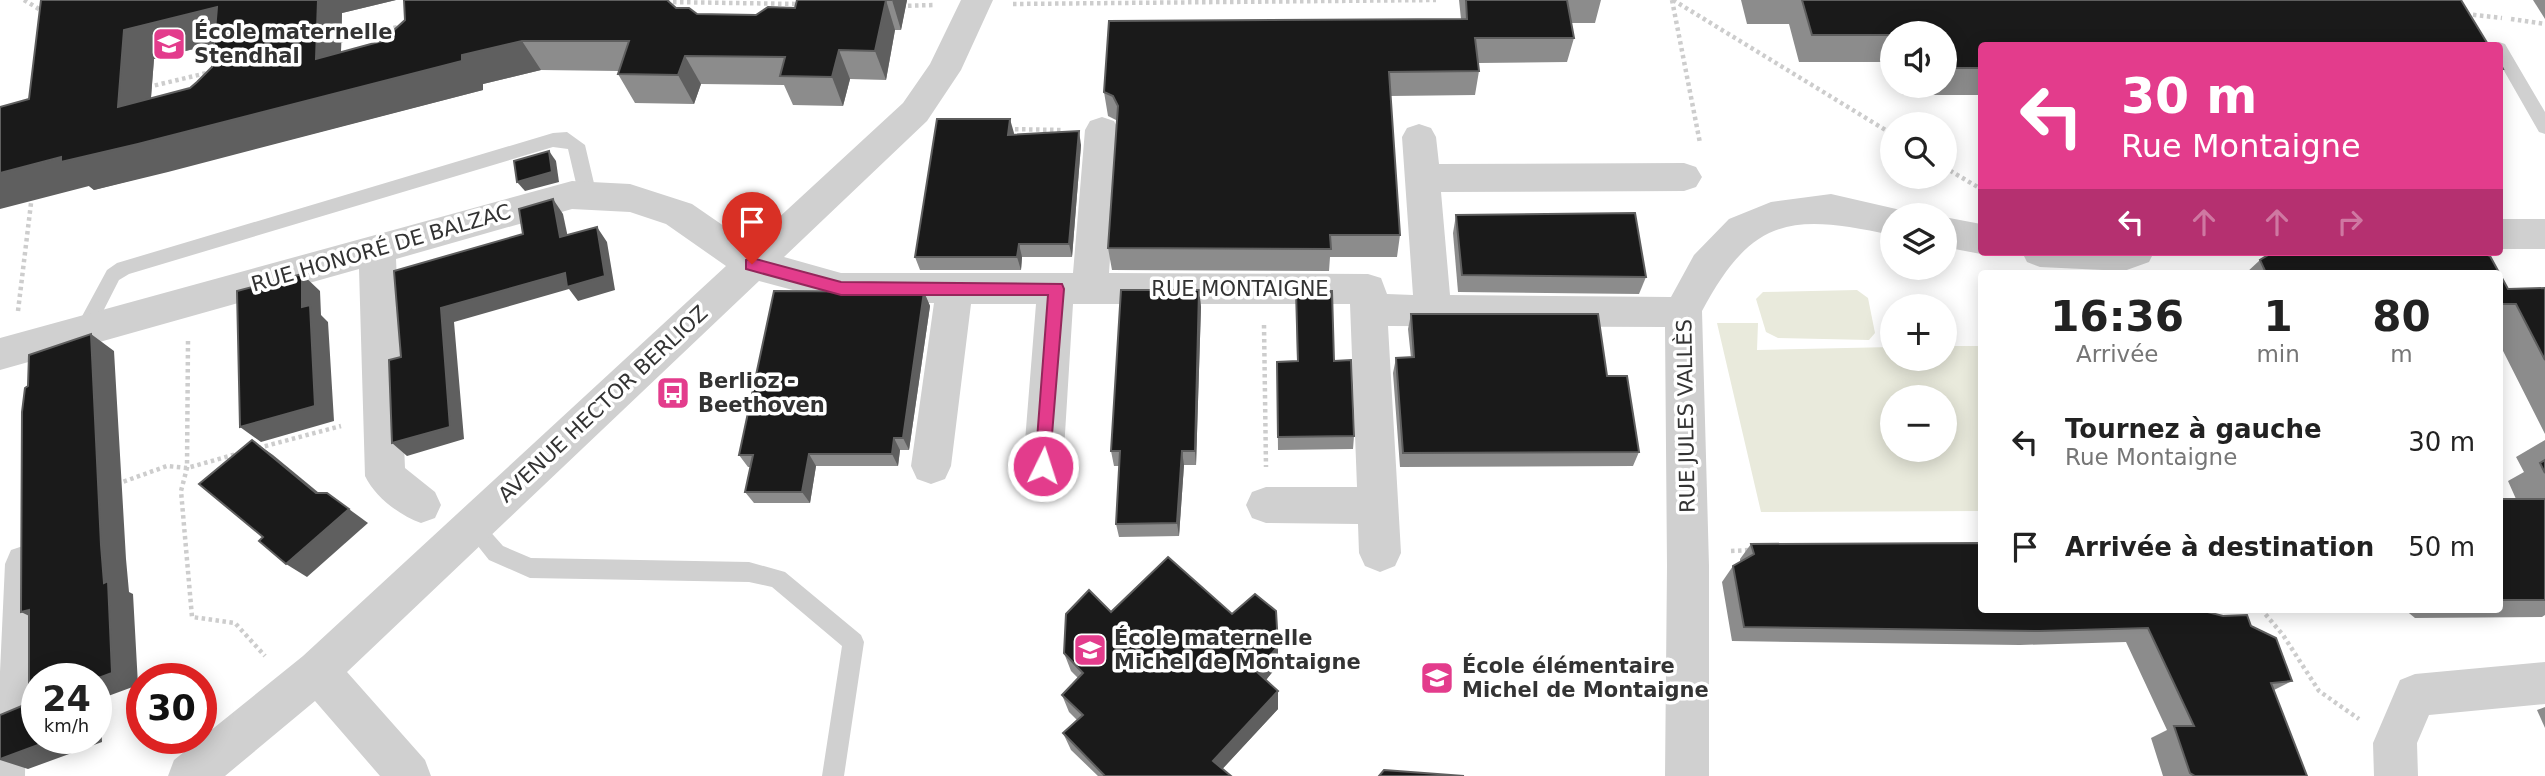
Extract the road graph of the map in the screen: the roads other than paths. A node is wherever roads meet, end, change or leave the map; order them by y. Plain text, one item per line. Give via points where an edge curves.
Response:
1 (976, 2) edge
2 (2503, 54) edge
3 (2545, 127) edge
4 (1102, 130) road end
5 (1419, 137) dead end
6 (1684, 177) dead end
7 (1423, 178) junction
8 (588, 196) junction
9 (2503, 209) edge
10 (1880, 218) edge
11 (2525, 234) edge
12 (1957, 235) edge
13 (1978, 239) edge
14 (377, 248) junction
15 (752, 264) junction
16 (955, 288) junction
17 (1073, 288) junction
18 (1369, 310) junction
19 (1433, 310) junction
20 (1665, 310) dead end
21 (83, 331) junction
22 (19, 359) edge
23 (931, 466) dead end
24 (1043, 466) dead end
25 (421, 505) dead end
26 (1266, 505) road end
27 (1378, 506) junction
28 (472, 526) junction
29 (27, 528) edge
30 (1380, 553) dead end
31 (306, 680) junction
32 (2545, 683) edge
33 (2395, 759) edge
34 (3, 776) edge
35 (190, 776) edge
36 (409, 776) edge
37 (833, 776) edge
38 (1687, 776) edge

1 - 15 street, AVENUE HECTOR BERLIOZ via 944,70 915,112
2 - 3 lane
4 - 17 street
5 - 7 street
6 - 7 street
7 - 19 street
8 - 14 street, RUE HONORÉ DE BALZAC via 572,195
8 - 15 street, RUE HONORÉ DE BALZAC via 630,198 679,214
8 - 21 lane via 576,145 567,139 553,140 123,268 113,275
9 - 11 street
10 - 38 street, RUE JULES VALLÈS via 1831,208 1784,212 1742,229 1707,266 1684,310
12 - 13 street
14 - 21 street, RUE HONORÉ DE BALZAC
14 - 25 street via 385,476
15 - 16 street, RUE MONTAIGNE via 841,288
15 - 28 street, AVENUE HECTOR BERLIOZ
16 - 17 street, RUE MONTAIGNE
16 - 23 street
17 - 18 street, RUE MONTAIGNE via 1368,289
17 - 24 street
18 - 19 street
18 - 27 street
19 - 20 street
21 - 22 street, RUE HONORÉ DE BALZAC
26 - 27 street
27 - 30 street
28 - 31 street, AVENUE HECTOR BERLIOZ
28 - 37 lane via 496,553 530,568 750,572 778,579 853,642
29 - 34 street via 24,672 4,707
31 - 35 street, AVENUE HECTOR BERLIOZ
31 - 36 street
32 - 33 street via 2416,695

